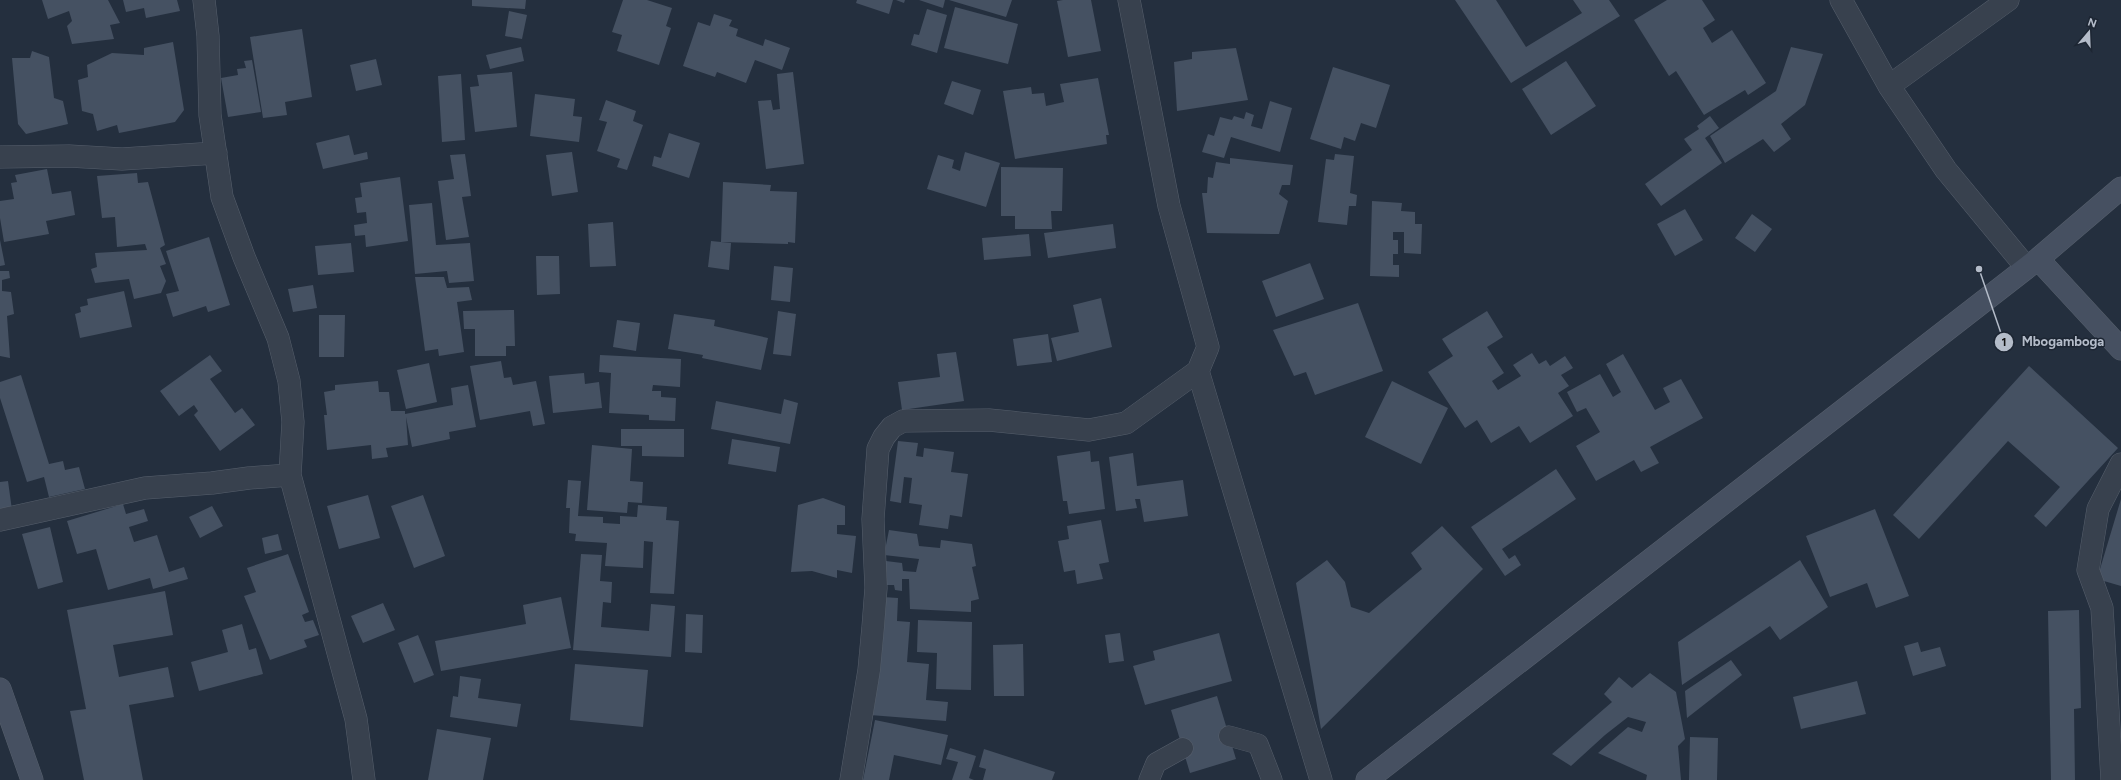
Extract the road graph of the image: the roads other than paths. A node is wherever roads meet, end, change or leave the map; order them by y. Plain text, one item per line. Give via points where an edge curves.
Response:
1 (204, 0) edge
2 (1129, 0) edge
3 (1841, 0) edge
4 (2008, 0) edge
5 (1889, 86) junction
6 (216, 153) junction
7 (0, 157) edge
8 (2121, 188) edge
9 (2032, 263) junction
10 (2121, 349) edge
11 (1198, 371) junction
12 (2121, 464) edge
13 (290, 475) junction
14 (0, 520) edge
15 (0, 689) edge
16 (1229, 736) dead end
17 (1183, 748) dead end
18 (32, 780) edge
19 (364, 780) edge
20 (851, 780) edge
21 (1149, 780) edge
22 (1272, 780) edge
23 (1321, 780) edge
24 (1367, 780) edge
25 (2112, 780) edge

1 - 6 street via 208,36 210,115
2 - 11 street via 1169,206 1208,347
3 - 5 street
4 - 5 street
5 - 9 street via 1946,170
6 - 7 street via 122,159 69,156
6 - 13 street via 222,197 278,338 289,381 293,422
8 - 9 main road
9 - 10 main road
9 - 24 main road
11 - 20 street via 1126,423 1089,430 989,420 903,421 887,431 878,449 876,465 873,518 876,588 873,627 869,670
11 - 23 street
12 - 25 street via 2098,509 2088,570 2102,608
13 - 14 street via 145,488
13 - 19 street via 356,719
15 - 18 main road
16 - 22 lane via 1258,744
17 - 21 lane via 1156,763

